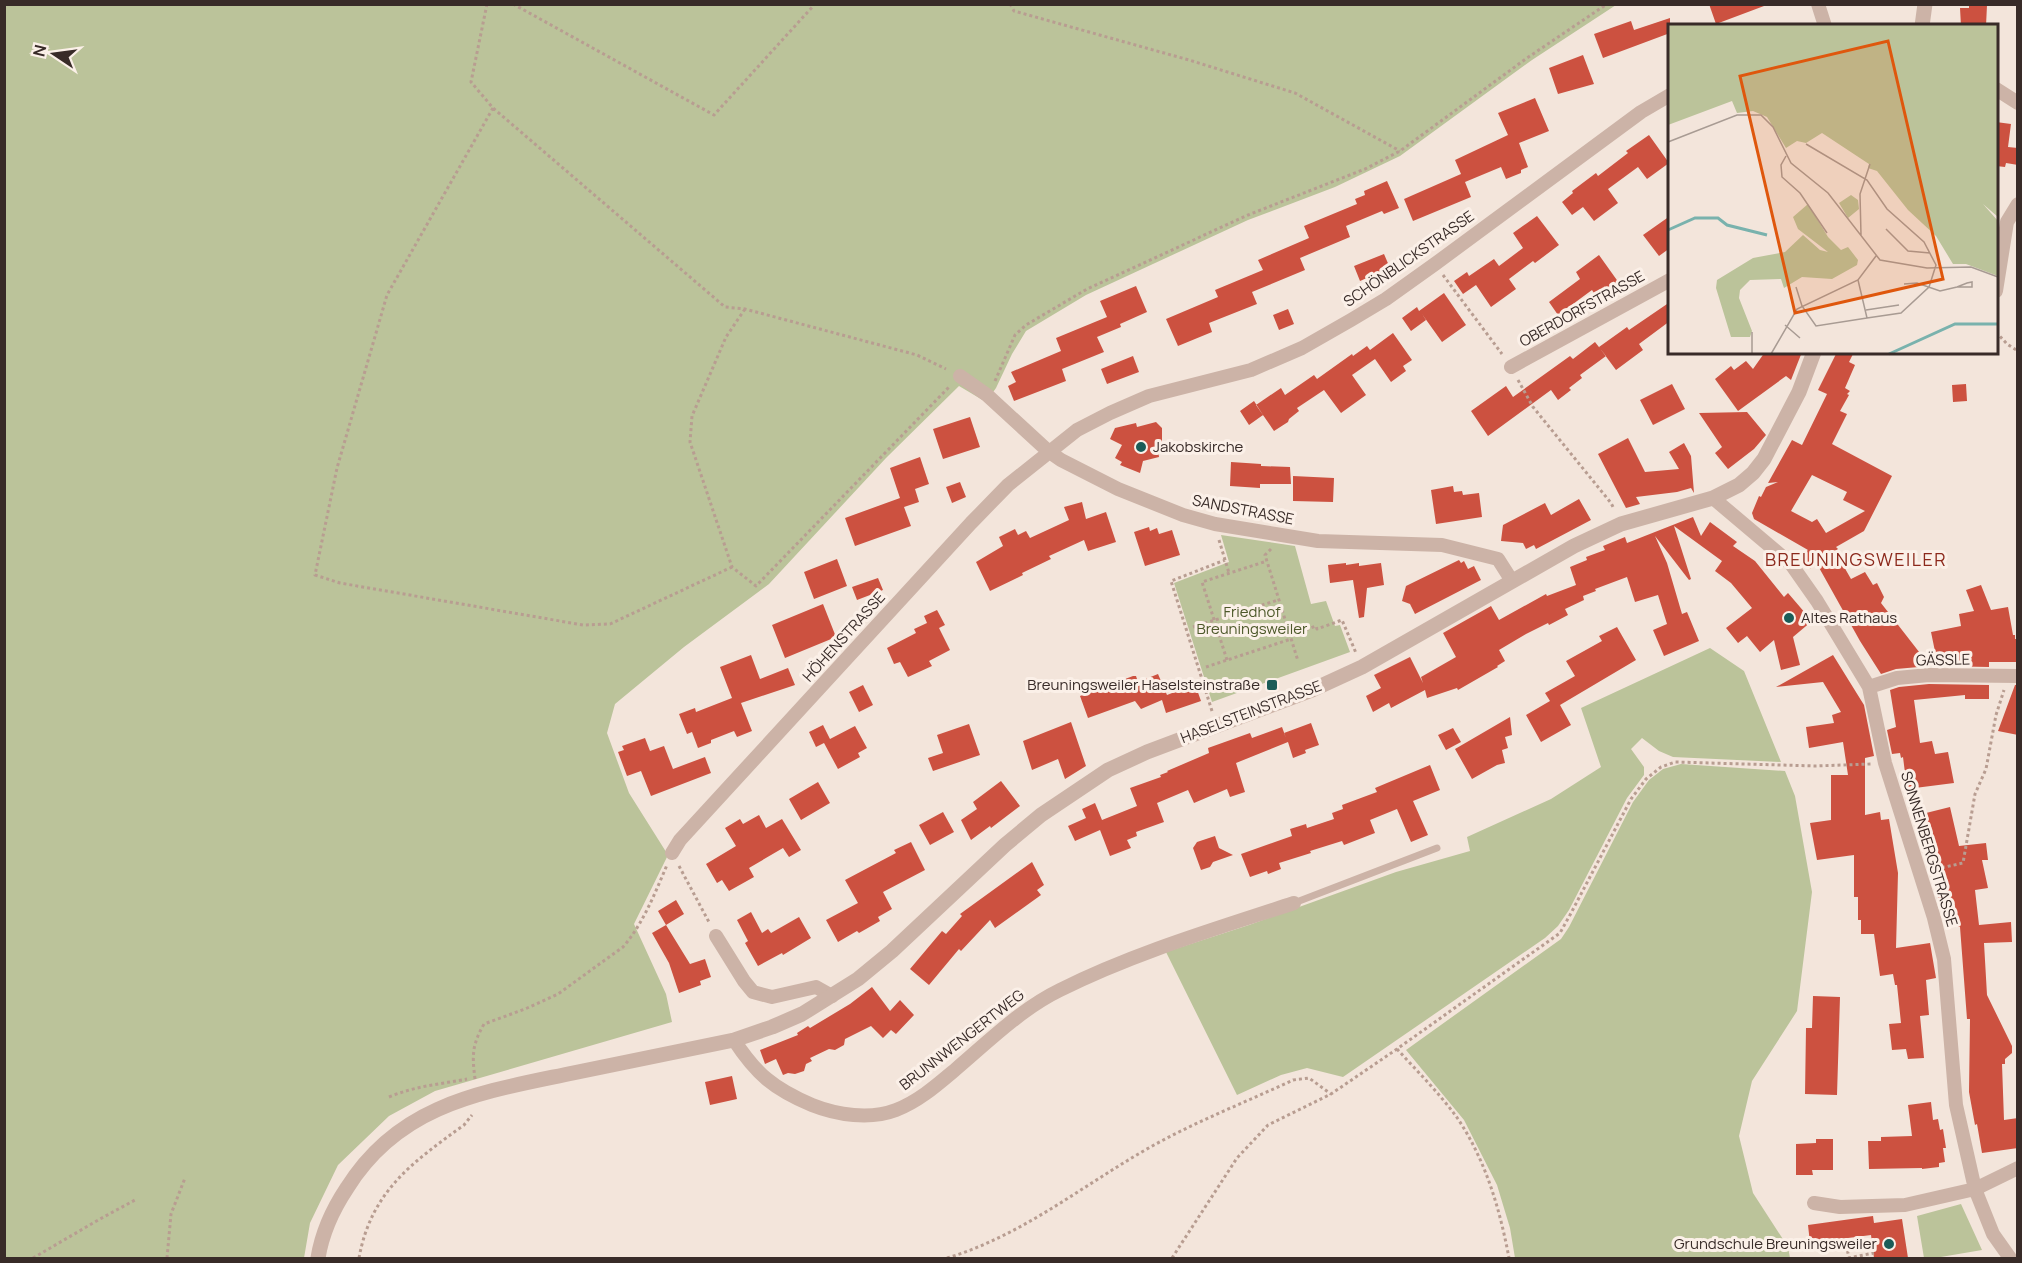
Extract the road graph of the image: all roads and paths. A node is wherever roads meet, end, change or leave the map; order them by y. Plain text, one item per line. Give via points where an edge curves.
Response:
1 (488, 4) edge
2 (513, 4) edge
3 (815, 4) edge
4 (1010, 4) edge
5 (1607, 4) edge
6 (1818, 4) edge
7 (1925, 4) edge
8 (1825, 24) edge
9 (1922, 24) edge
10 (1998, 90) edge
11 (1668, 96) edge
12 (2018, 103) edge
13 (493, 108) junction
14 (1400, 151) junction
15 (2018, 204) edge
16 (1435, 264) junction
17 (1998, 278) edge
18 (1668, 281) edge
19 (745, 309) junction
20 (1998, 334) edge
21 (2018, 351) edge
22 (1813, 354) edge
23 (1511, 367) junction
24 (960, 376) junction
25 (987, 395) junction
26 (1048, 451) junction
27 (1713, 498) junction
28 (1611, 503) dead end
29 (1286, 536) junction
30 (1220, 542) dead end
31 (1225, 560) junction
32 (1267, 561) junction
33 (732, 567) junction
34 (1229, 573) junction
35 (1512, 581) junction
36 (1278, 600) junction
37 (1214, 620) junction
38 (1193, 627) dead end
39 (1290, 637) junction
40 (1227, 660) junction
41 (1298, 661) dead end
42 (1206, 667) dead end
43 (1362, 667) junction
44 (2013, 676) edge
45 (1869, 687) junction
46 (1217, 727) junction
47 (1885, 764) junction
48 (1437, 848) dead end
49 (672, 853) junction
50 (1919, 873) junction
51 (1294, 903) joint
52 (716, 936) joint
53 (832, 996) junction
54 (734, 1040) junction
55 (1397, 1049) junction
56 (477, 1094) junction
57 (1331, 1094) junction
58 (390, 1097) dead end
59 (2018, 1168) edge
60 (185, 1178) dead end
61 (1975, 1189) junction
62 (135, 1200) dead end
63 (1814, 1203) dead end
64 (1845, 1239) dead end
65 (1874, 1253) dead end
66 (33, 1258) edge
67 (166, 1258) edge
68 (318, 1258) edge
69 (359, 1258) edge
70 (947, 1258) edge
71 (1172, 1258) edge
72 (1509, 1258) edge
73 (1849, 1258) edge
74 (2010, 1258) edge

1 - 13 path via 471,82
2 - 3 path via 714,114
4 - 14 path via 1014,11 1294,93
5 - 14 path
6 - 8 street
7 - 9 street
10 - 12 street
11 - 16 street, SCHÖNBLICKSTRASSE
13 - 19 path via 725,307
13 - 33 path via 387,294 337,468 315,575 340,583 583,625 610,624
14 - 25 path via 1097,284 1036,319 1015,335
15 - 17 street via 2007,222
16 - 23 path
16 - 26 street, SCHÖNBLICKSTRASSE via 1302,348 1251,370 1139,400 1077,430
18 - 23 street, OBERDORFSTRASSE
19 - 24 path via 917,355
19 - 33 path via 726,337 692,416 690,442
20 - 21 path
22 - 27 street, HASELSTEINSTRASSE via 1799,392 1764,459 1739,485
23 - 28 path via 1533,407
24 - 25 street, SANDSTRASSE
24 - 33 path via 756,586
25 - 26 street, SANDSTRASSE
26 - 29 street, SANDSTRASSE via 1107,484 1182,515
26 - 49 street, HÖHENSTRASSE via 971,523
27 - 35 street, HASELSTEINSTRASSE via 1621,524
27 - 45 street, SONNENBERGSTRASSE via 1791,564
29 - 32 path via 1265,555
29 - 35 street, SANDSTRASSE via 1318,541 1442,545 1498,560
30 - 31 path
31 - 34 path
31 - 46 path via 1171,581
32 - 34 path
32 - 36 path
34 - 37 path via 1202,582
35 - 43 street, HASELSTEINSTRASSE
36 - 37 path
36 - 39 path
37 - 38 path
37 - 40 path
39 - 40 path
39 - 41 path
39 - 43 path via 1342,620
40 - 42 path
43 - 46 street, HASELSTEINSTRASSE
44 - 45 street, GÄSSLE via 1929,675 1897,678
44 - 50 path via 1996,715 1986,769 1975,794 1963,863
45 - 47 street, SONNENBERGSTRASSE
46 - 53 street, HASELSTEINSTRASSE via 1108,770 1041,815 892,951
47 - 50 street, SONNENBERGSTRASSE
47 - 55 path via 1675,762 1661,767 1646,778 1631,799 1560,933
48 - 51 lane
49 - 52 path
49 - 58 path via 648,906 623,947 558,994 484,1024 472,1057 475,1078
50 - 61 street, SONNENBERGSTRASSE via 1944,959 1956,1105
51 - 54 street, BRUNNWENGERTWEG via 1132,959 1059,990 1032,1005 940,1083 894,1111 845,1114 795,1098 758,1073
52 - 53 street via 753,992 772,997 816,987
53 - 54 street, HASELSTEINSTRASSE via 802,1014
54 - 56 street, HASELSTEINSTRASSE
55 - 57 path
55 - 72 path via 1458,1119 1492,1187
56 - 68 street, HASELSTEINSTRASSE via 419,1118 389,1137 359,1168 340,1198 321,1240
56 - 69 path via 474,1112 464,1125 398,1177 382,1199 367,1229
57 - 70 path via 1309,1078 1293,1080 1186,1127 1029,1223
57 - 71 path via 1268,1125 1237,1158
59 - 61 street
60 - 67 path via 171,1214
61 - 63 street via 1905,1205 1840,1207
61 - 74 street, SONNENBERGSTRASSE via 1993,1234
62 - 66 path
64 - 73 path
65 - 73 path

